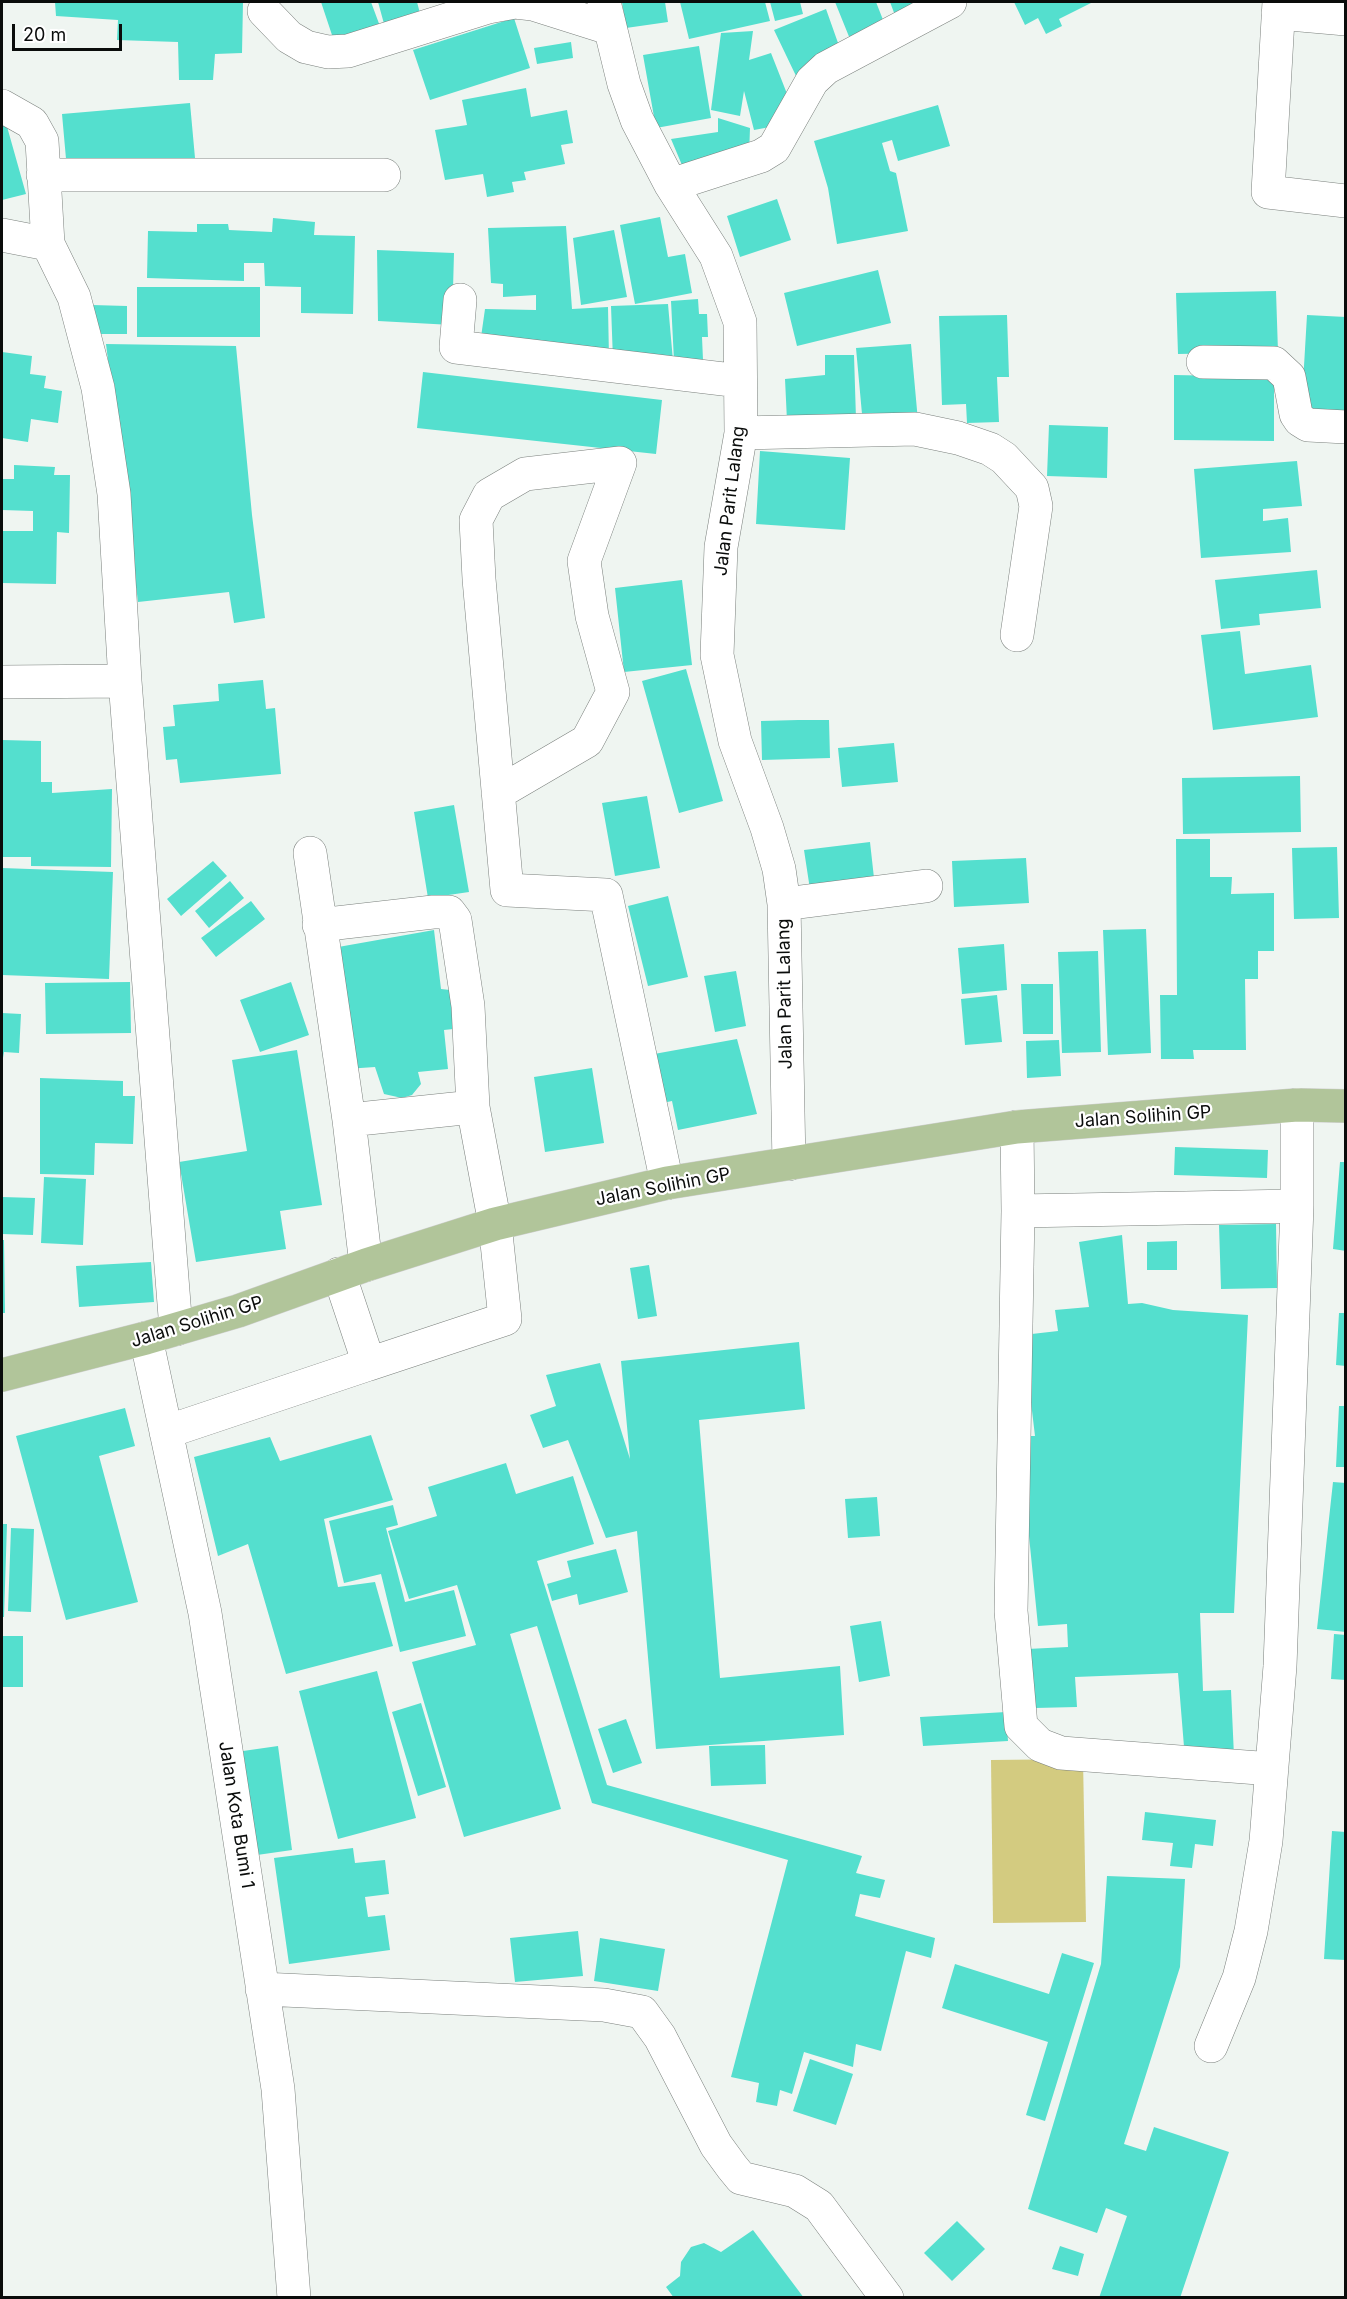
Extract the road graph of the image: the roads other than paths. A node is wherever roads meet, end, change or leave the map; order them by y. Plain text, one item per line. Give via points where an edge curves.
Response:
1 (950, 2) edge
2 (1278, 7) edge
3 (264, 11) dead end
4 (607, 15) edge
5 (1346, 19) edge
6 (2, 106) edge
7 (43, 175) junction
8 (384, 175) dead end
9 (670, 185) junction
10 (1346, 201) edge
11 (2, 235) edge
12 (48, 244) junction
13 (460, 300) dead end
14 (1203, 362) dead end
15 (740, 381) junction
16 (1346, 428) edge
17 (741, 434) junction
18 (1017, 634) dead end
19 (125, 681) junction
20 (2, 682) edge
21 (498, 793) junction
22 (310, 853) dead end
23 (926, 886) dead end
24 (784, 904) junction
25 (319, 924) junction
26 (1298, 1106) junction
27 (1346, 1106) edge
28 (473, 1107) junction
29 (349, 1120) junction
30 (1017, 1127) junction
31 (789, 1164) junction
32 (667, 1183) junction
33 (1297, 1206) junction
34 (1018, 1210) junction
35 (495, 1224) junction
36 (353, 1269) junction
37 (176, 1329) junction
38 (146, 1338) junction
39 (369, 1364) junction
40 (2, 1375) edge
41 (166, 1432) junction
42 (1272, 1769) junction
43 (262, 1989) junction
44 (1211, 2046) dead end
45 (294, 2298) edge
46 (887, 2298) edge

1 - 9 street via 826,68 812,81 774,148 761,156
2 - 5 street
2 - 10 street via 1268,192
3 - 4 street via 290,37 306,47 328,52 348,51 515,2
4 - 9 street, Jalan Parit Lalang via 637,120
6 - 7 street via 32,123 39,133
7 - 8 street
7 - 12 street
9 - 15 street, Jalan Parit Lalang via 716,256 731,293 740,322
11 - 12 street
12 - 19 street via 74,297 98,388 114,494
13 - 15 street via 456,347
14 - 16 street via 1274,363 1289,377 1300,420 1308,425
15 - 17 street, Jalan Parit Lalang
17 - 18 street via 915,429 980,445 1004,458 1032,488 1036,506
17 - 24 street, Jalan Parit Lalang via 721,547 717,655 735,741 767,828
19 - 20 street
19 - 37 street
21 - 21 street via 479,579 476,520 481,505 498,487 525,474 620,463 584,561 592,616 613,692 587,741
21 - 32 street via 507,890 606,895
22 - 25 street
23 - 24 street
24 - 31 street, Jalan Parit Lalang
25 - 28 street via 449,912 455,920 468,1006
25 - 29 street
26 - 27 main road, Jalan Solihin GP
26 - 30 main road, Jalan Solihin GP
26 - 33 street
28 - 29 street
28 - 35 street
29 - 36 street
30 - 31 main road, Jalan Solihin GP
30 - 34 street
31 - 32 main road, Jalan Solihin GP
32 - 35 main road, Jalan Solihin GP
33 - 34 street
33 - 42 street via 1280,1666
34 - 42 street via 1011,1611 1021,1726 1040,1745 1061,1753
35 - 36 main road, Jalan Solihin GP
35 - 39 street via 505,1319
36 - 37 main road, Jalan Solihin GP
36 - 39 street
37 - 38 main road, Jalan Solihin GP
38 - 40 main road, Jalan Solihin GP
38 - 41 street, Jalan Kota Bumi 1
39 - 41 street
41 - 43 street, Jalan Kota Bumi 1 via 205,1613
42 - 44 street via 1266,1841 1251,1931 1239,1978
43 - 45 street, Jalan Kota Bumi 1 via 278,2089
43 - 46 street via 604,2006 642,2012 660,2037 732,2168 741,2178 795,2191 819,2206

